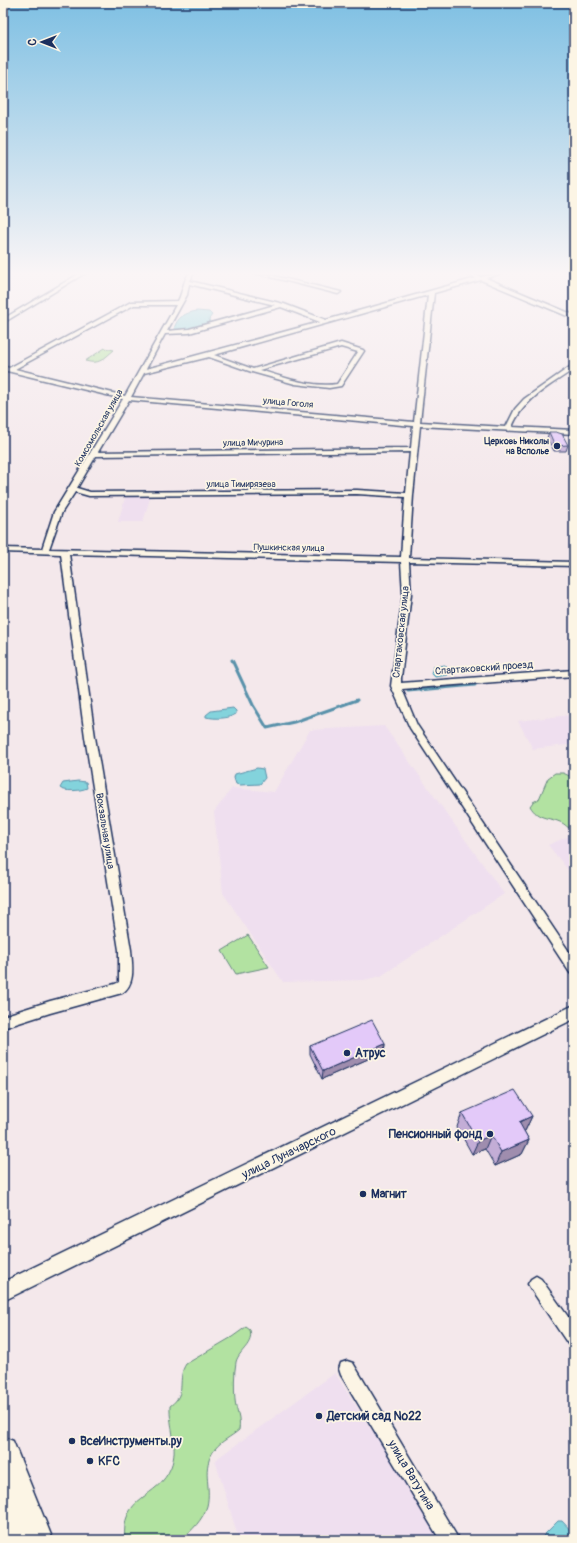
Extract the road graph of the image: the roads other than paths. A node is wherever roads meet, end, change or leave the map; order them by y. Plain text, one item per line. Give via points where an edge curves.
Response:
1 (54, 344) edge
2 (157, 344) edge
3 (248, 344) edge
4 (425, 344) edge
5 (209, 355) junction
6 (574, 366) edge
7 (6, 369) edge
8 (254, 370) junction
9 (142, 372) junction
10 (126, 398) junction
11 (416, 424) junction
12 (508, 429) junction
13 (574, 432) edge
14 (413, 450) junction
15 (94, 454) junction
16 (74, 489) junction
17 (409, 495) junction
18 (3, 550) edge
19 (45, 552) junction
20 (65, 552) junction
21 (405, 560) junction
22 (574, 564) edge
23 (574, 673) edge
24 (396, 686) junction
25 (574, 969) edge
26 (574, 1013) edge
27 (3, 1022) edge
28 (536, 1284) dead end
29 (3, 1292) edge
30 (574, 1338) edge
31 (347, 1369) dead end
32 (3, 1451) edge
33 (3, 1509) edge
34 (14, 1540) edge
35 (39, 1540) edge
36 (450, 1540) edge

1 - 7 street
2 - 9 street, Комсомольская улица
3 - 5 street
4 - 11 street, Спартаковская улица
5 - 8 street via 225,363
5 - 9 street
6 - 12 street via 527,401 511,418
7 - 10 street, улица Гоголя
8 - 8 street via 341,345 361,351 338,385 330,388
9 - 10 street, Комсомольская улица
10 - 11 street, улица Гоголя
10 - 15 street, Комсомольская улица
11 - 12 street, улица Гоголя
11 - 14 street, Спартаковская улица
12 - 13 street, улица Гоголя
14 - 15 street, улица Мичурина
14 - 17 street, Спартаковская улица
15 - 16 street, Комсомольская улица
16 - 17 street, улица Тимирязева via 89,494 357,492
16 - 19 street, Комсомольская улица via 58,512
17 - 21 street, Спартаковская улица
18 - 19 street, Пушкинская улица
19 - 20 street, Пушкинская улица
20 - 21 street, Пушкинская улица
20 - 27 street, Вокзальная улица via 90,737 125,950 126,977 124,985 118,989
21 - 22 street, Пушкинская улица
21 - 24 street, Спартаковская улица via 407,594
23 - 24 street, Спартаковский проезд
24 - 25 street, Спартаковская улица via 413,726
26 - 29 street, улица Луначарского
28 - 30 street
31 - 36 street, улица Ватутина
32 - 35 highway
33 - 34 highway

